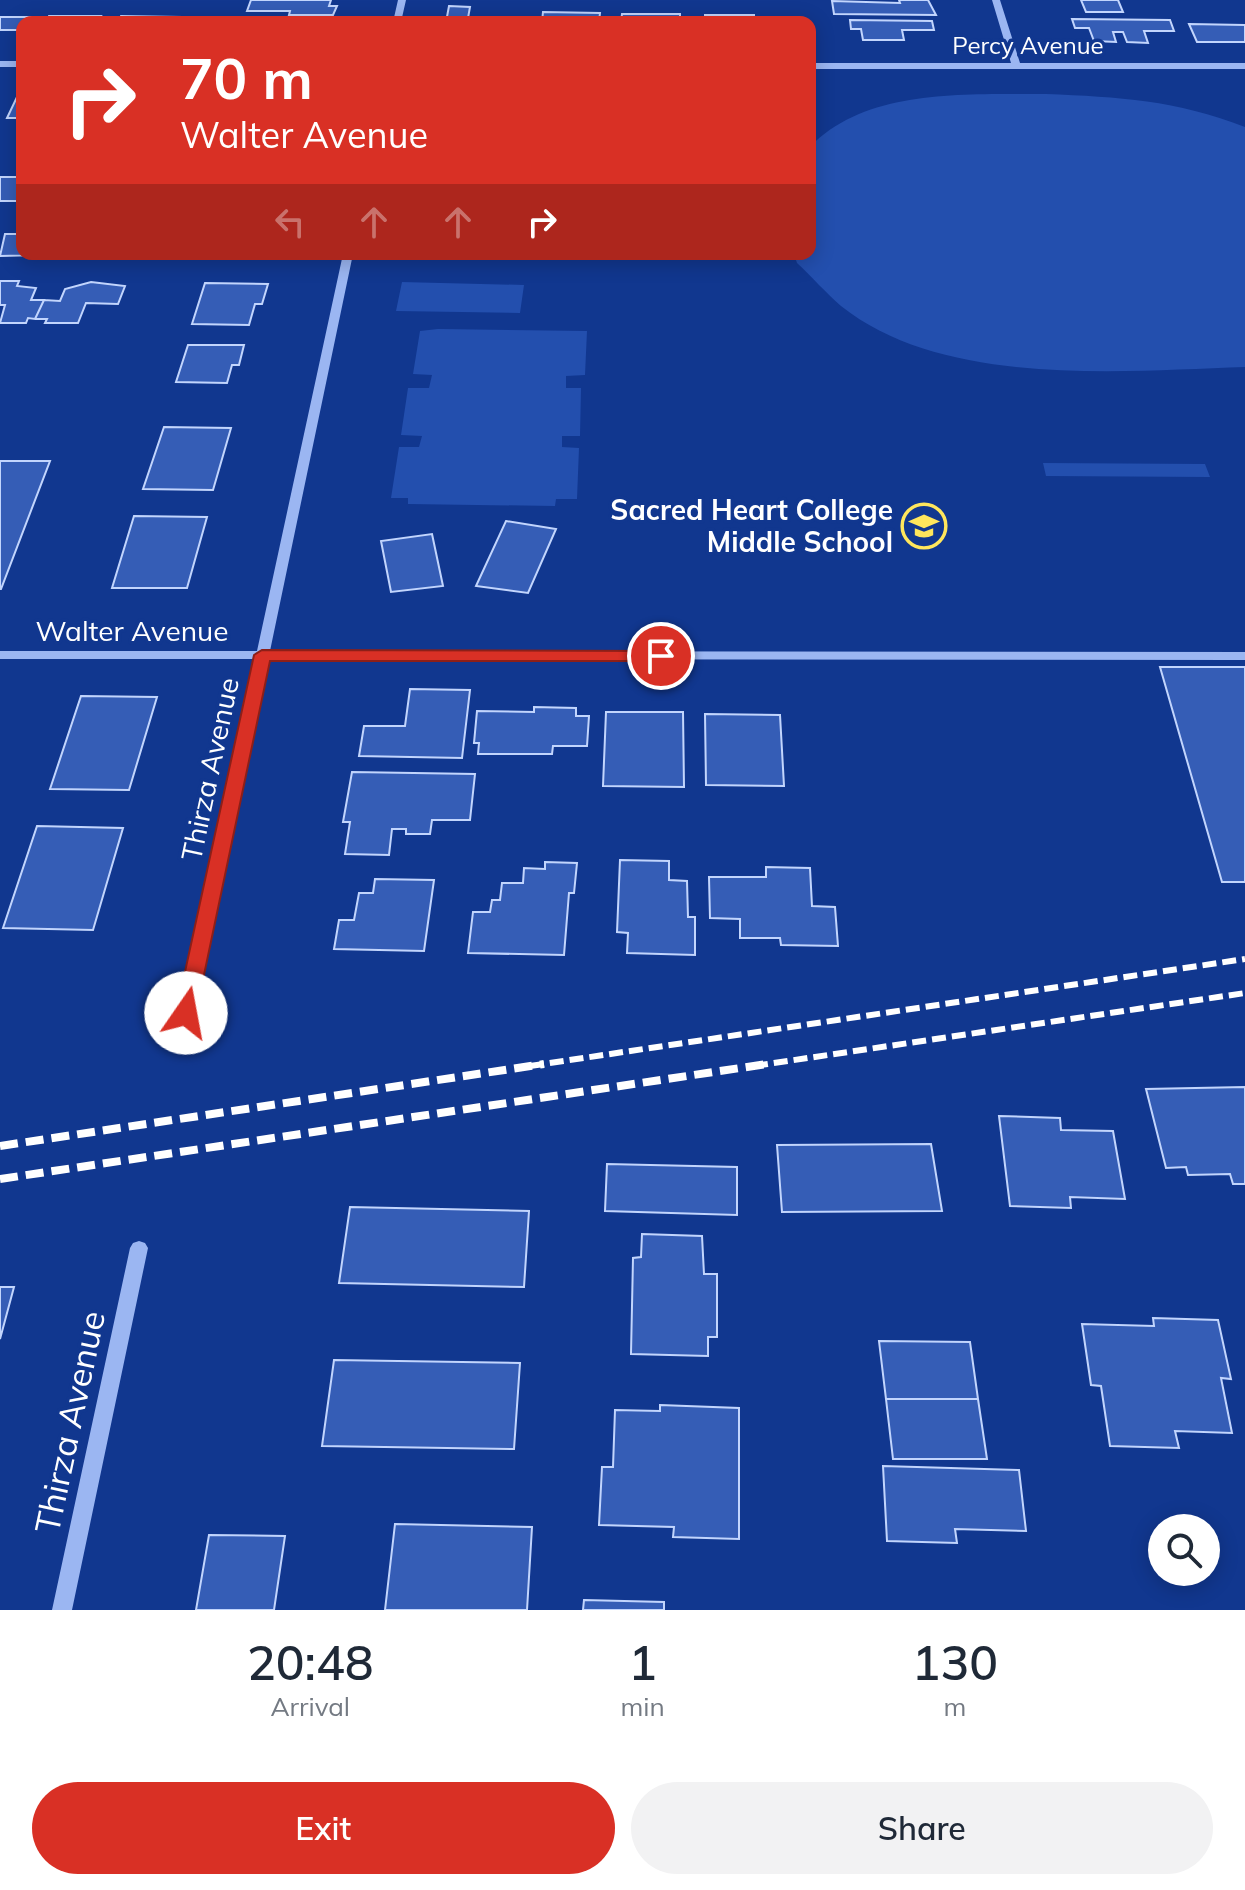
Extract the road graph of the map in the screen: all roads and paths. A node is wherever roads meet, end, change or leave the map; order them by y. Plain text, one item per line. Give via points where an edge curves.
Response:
1 (996, 0) edge
2 (816, 66) edge
3 (1016, 66) junction
4 (1245, 66) edge
5 (347, 260) edge
6 (0, 655) edge
7 (262, 655) junction
8 (1245, 656) edge
9 (186, 1013) dead end
10 (139, 1248) dead end
11 (62, 1610) edge

1 - 3 street
2 - 3 street, Percy Avenue
3 - 4 street, Percy Avenue
5 - 7 street, Thirza Avenue
6 - 7 street, Walter Avenue
7 - 8 street, Walter Avenue
7 - 9 street, Thirza Avenue
10 - 11 street, Thirza Avenue

